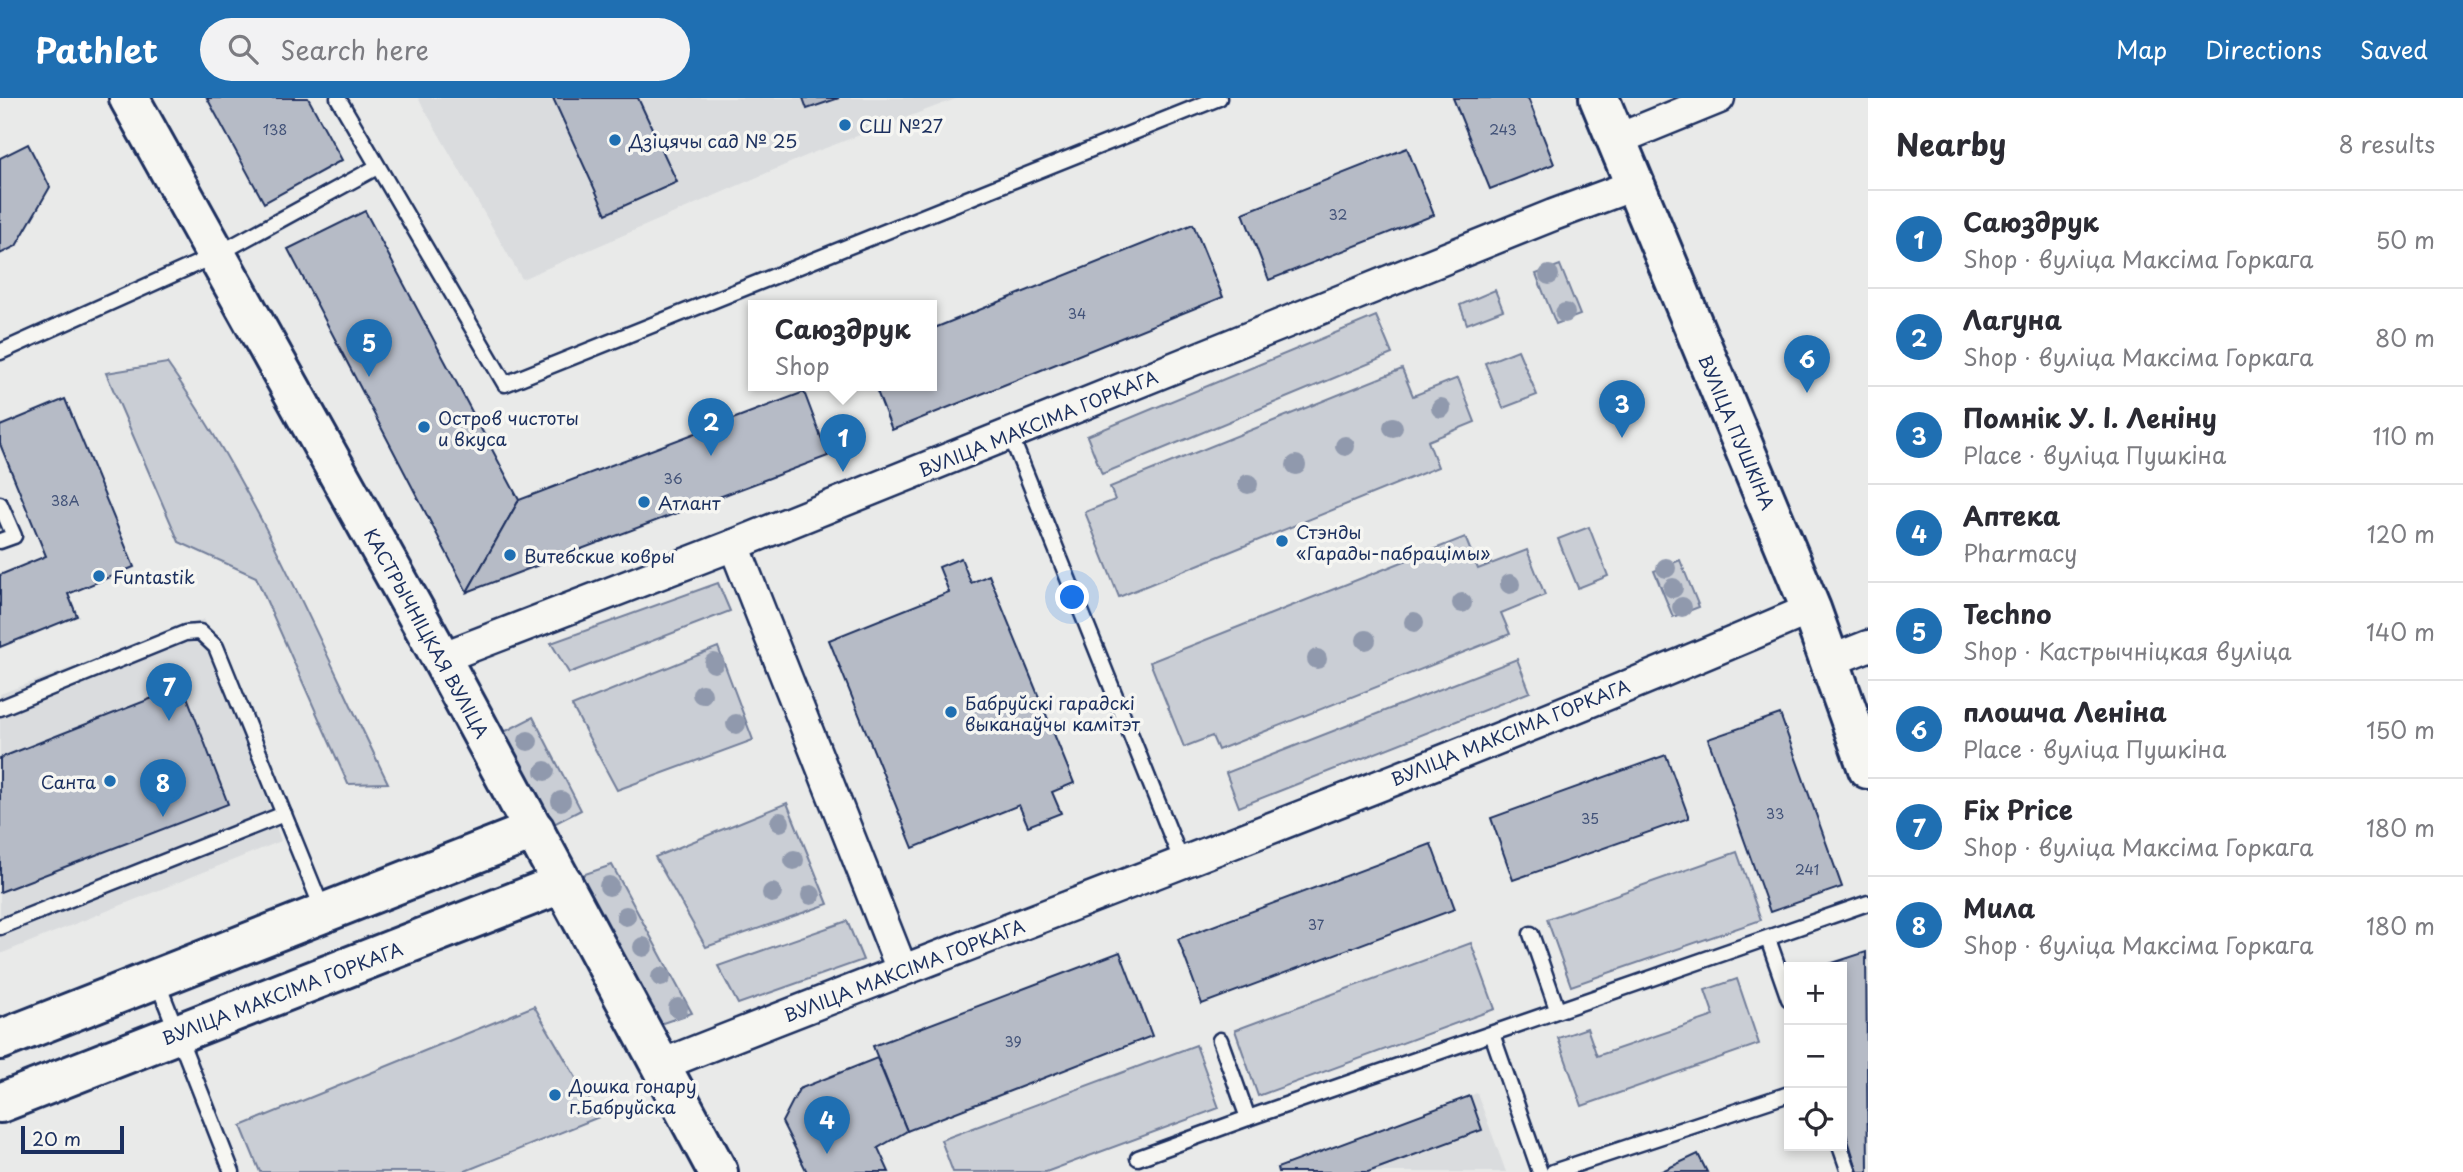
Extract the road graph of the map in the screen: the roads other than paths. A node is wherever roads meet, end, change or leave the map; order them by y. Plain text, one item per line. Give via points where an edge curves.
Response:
1 (129, 98) edge
2 (338, 98) edge
3 (1219, 98) edge
4 (1599, 98) edge
5 (1719, 98) edge
6 (1616, 140) junction
7 (377, 167) junction
8 (1633, 186) junction
9 (216, 255) junction
10 (0, 352) edge
11 (1010, 434) junction
12 (0, 504) edge
13 (0, 541) edge
14 (734, 545) junction
15 (1811, 609) junction
16 (1868, 646) edge
17 (441, 658) junction
18 (1830, 661) junction
19 (0, 708) edge
20 (1868, 769) edge
21 (284, 814) junction
22 (534, 830) junction
23 (1183, 864) junction
24 (563, 883) junction
25 (1868, 903) edge
26 (324, 913) junction
27 (0, 926) edge
28 (1531, 934) dead end
29 (1768, 939) junction
30 (902, 970) junction
31 (156, 980) junction
32 (1784, 985) edge
33 (1558, 1009) junction
34 (178, 1034) junction
35 (1492, 1034) junction
36 (0, 1040) edge
37 (1220, 1040) dead end
38 (661, 1065) junction
39 (1784, 1096) edge
40 (0, 1103) edge
41 (1248, 1118) junction
42 (1842, 1151) edge
43 (1138, 1158) dead end
44 (232, 1172) edge
45 (718, 1172) edge
46 (1540, 1172) edge
47 (1553, 1172) edge
48 (1849, 1172) edge

1 - 9 main road, КАСТРЫЧНІЦКАЯ ВУЛІЦА
2 - 7 lane
3 - 7 lane via 505,384
4 - 6 main road, ВУЛІЦА ПУШКІНА
5 - 6 street
6 - 8 main road, ВУЛІЦА ПУШКІНА
7 - 9 lane
8 - 11 street, ВУЛІЦА МАКСІМА ГОРКАГА
8 - 15 main road, ВУЛІЦА ПУШКІНА
9 - 10 lane
9 - 17 main road, КАСТРЫЧНІЦКАЯ ВУЛІЦА
11 - 14 street, ВУЛІЦА МАКСІМА ГОРКАГА
11 - 23 lane
12 - 13 lane via 14,536
14 - 17 street, ВУЛІЦА МАКСІМА ГОРКАГА
14 - 30 street
15 - 18 main road, ВУЛІЦА ПУШКІНА
15 - 23 street, ВУЛІЦА МАКСІМА ГОРКАГА
16 - 18 street
17 - 22 main road, КАСТРЫЧНІЦКАЯ ВУЛІЦА
18 - 20 main road, ВУЛІЦА ПУШКІНА
19 - 21 lane via 185,633 200,632 216,647
21 - 26 lane
21 - 27 lane
22 - 24 main road, КАСТРЫЧНІЦКАЯ ВУЛІЦА
22 - 26 main road
23 - 30 street, ВУЛІЦА МАКСІМА ГОРКАГА
24 - 34 main road, ВУЛІЦА МАКСІМА ГОРКАГА
24 - 38 main road, КАСТРЫЧНІЦКАЯ ВУЛІЦА
25 - 29 lane
26 - 31 main road
28 - 33 lane
29 - 32 lane
29 - 33 lane
30 - 38 street, ВУЛІЦА МАКСІМА ГОРКАГА
31 - 34 lane
31 - 36 main road
33 - 35 lane
34 - 40 main road, ВУЛІЦА МАКСІМА ГОРКАГА
34 - 44 lane
35 - 41 lane
35 - 46 lane
37 - 41 lane
38 - 45 main road, КАСТРЫЧНІЦКАЯ ВУЛІЦА
39 - 47 lane
41 - 43 lane
42 - 48 lane

